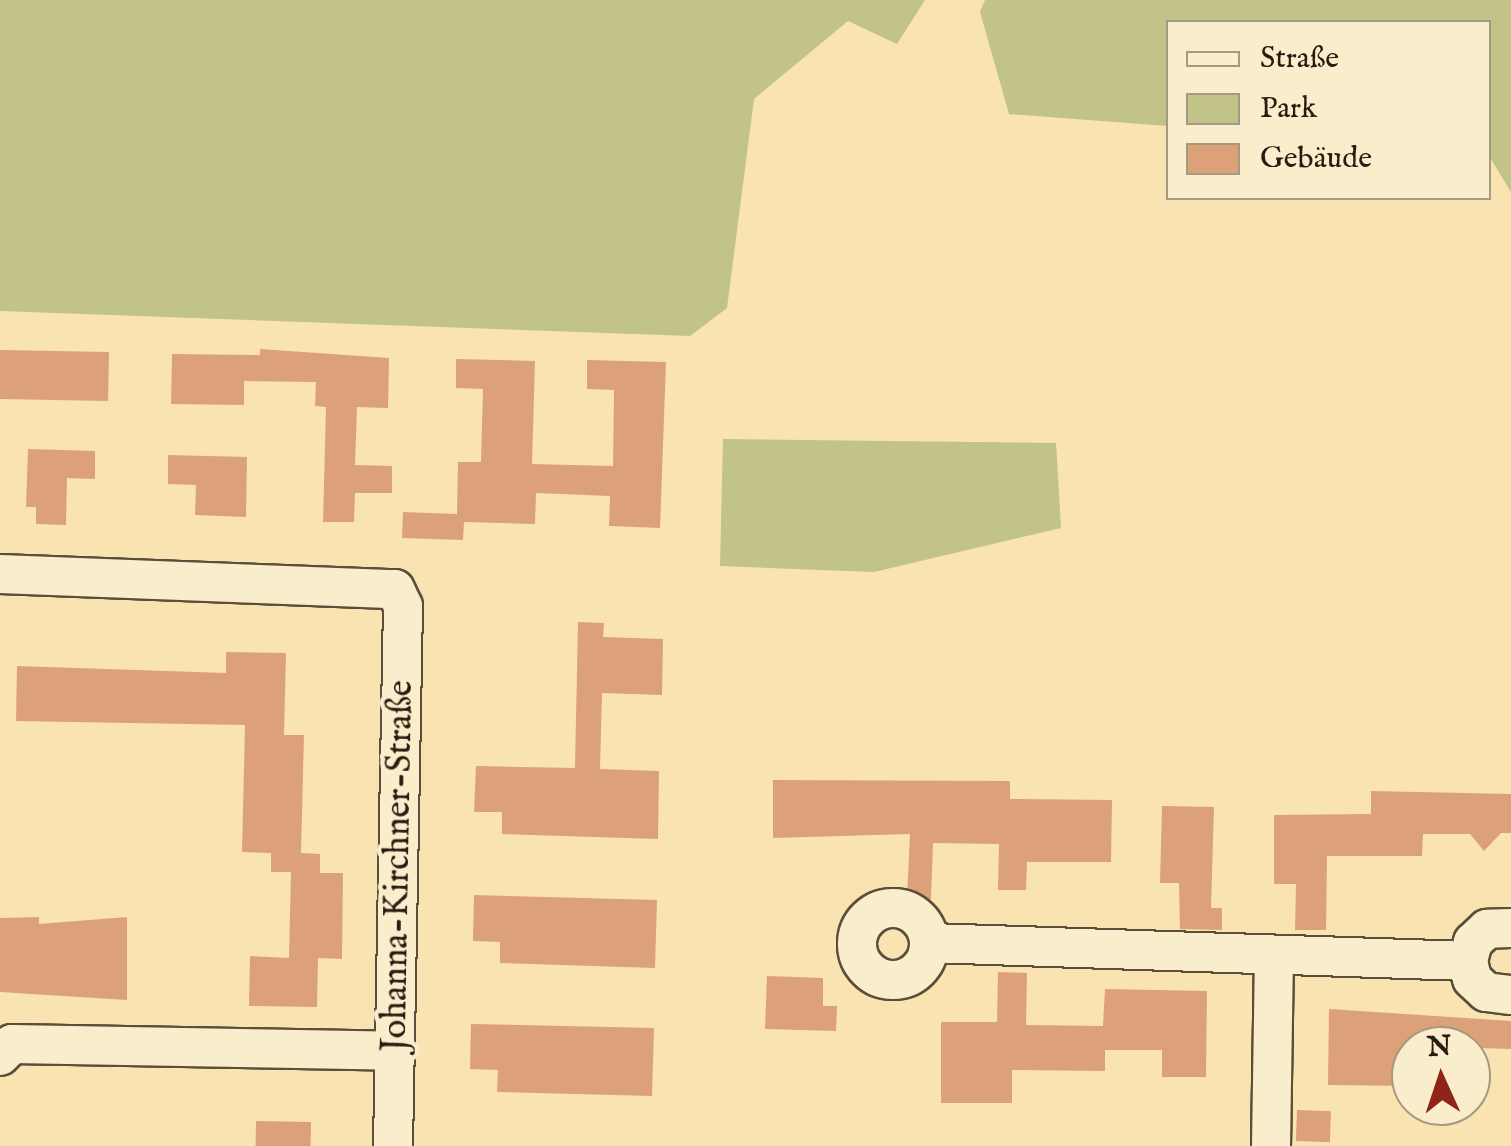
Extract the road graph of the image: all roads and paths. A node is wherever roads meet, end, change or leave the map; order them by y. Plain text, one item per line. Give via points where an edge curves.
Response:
1 (0, 574) edge
2 (1511, 928) edge
3 (930, 943) dead end
4 (1274, 955) junction
5 (1468, 961) junction
6 (1511, 995) edge
7 (396, 1051) junction
8 (0, 1056) edge
9 (393, 1146) edge
10 (1271, 1146) edge

1 - 7 street, Johanna-Kirchner-Straße via 395,589 403,606
2 - 5 street via 1487,930
3 - 4 street
4 - 5 street
4 - 10 street
5 - 6 street via 1472,979 1486,992
7 - 8 street via 12,1044
7 - 9 street, Johanna-Kirchner-Straße

